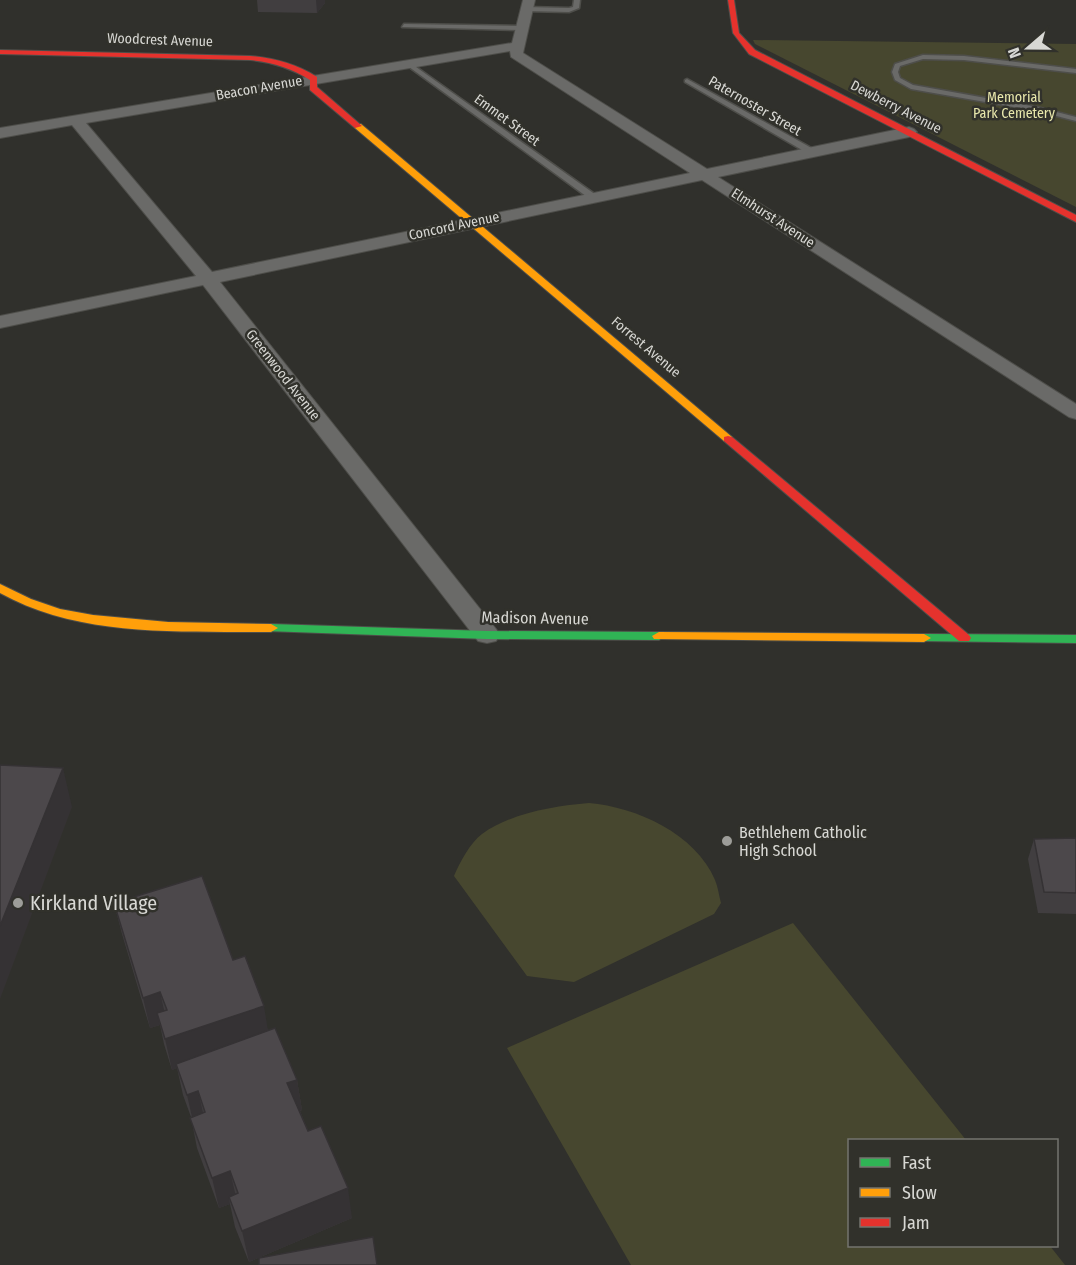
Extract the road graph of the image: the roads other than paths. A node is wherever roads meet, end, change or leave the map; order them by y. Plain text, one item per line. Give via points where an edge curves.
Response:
1 (577, 0) edge
2 (731, 0) edge
3 (528, 5) edge
4 (404, 26) dead end
5 (521, 28) junction
6 (517, 46) junction
7 (0, 52) edge
8 (407, 63) junction
9 (1076, 70) edge
10 (314, 79) junction
11 (687, 81) dead end
12 (1076, 119) edge
13 (75, 120) junction
14 (909, 132) junction
15 (0, 133) edge
16 (812, 152) junction
17 (704, 174) junction
18 (593, 197) junction
19 (1076, 219) edge
20 (474, 222) junction
21 (208, 279) junction
22 (0, 322) edge
23 (1076, 413) edge
24 (0, 588) edge
25 (487, 635) junction
26 (964, 638) junction
27 (1076, 639) edge

1 - 3 lane via 576,8 569,10
2 - 14 street, Dewberry Avenue via 736,33 752,52
3 - 5 street
4 - 5 lane
5 - 6 street
6 - 8 street, Beacon Avenue
6 - 17 street, Elmhurst Avenue via 516,54
7 - 10 street, Woodcrest Avenue via 273,60 297,66
8 - 10 street, Beacon Avenue
8 - 18 lane, Emmet Street
9 - 12 lane via 923,57 897,65 895,72 897,79 911,87
10 - 13 street, Beacon Avenue
10 - 20 street, Forrest Avenue via 313,88
11 - 16 lane, Paternoster Street
13 - 15 street, Beacon Avenue
13 - 21 street, Greenwood Avenue
14 - 16 street, Concord Avenue
14 - 19 street, Dewberry Avenue
16 - 17 street, Concord Avenue
17 - 18 street, Concord Avenue
17 - 23 street, Elmhurst Avenue
18 - 20 street, Concord Avenue
20 - 21 street, Concord Avenue
20 - 26 street, Forrest Avenue
21 - 22 street, Concord Avenue
21 - 25 street, Greenwood Avenue
24 - 25 street, Madison Avenue via 15,599 55,612 117,623
25 - 26 street, Madison Avenue
26 - 27 street, Madison Avenue

